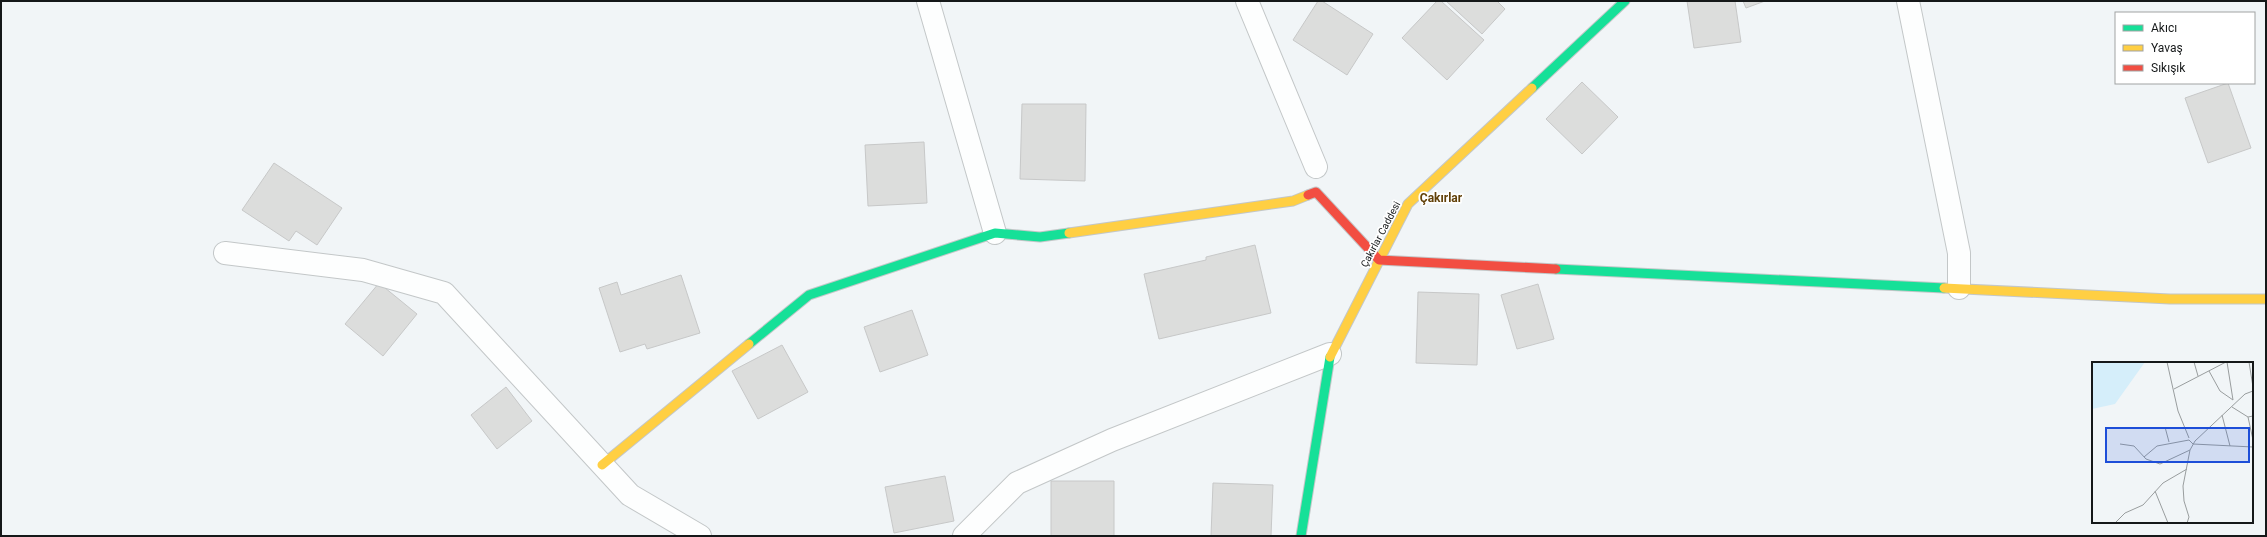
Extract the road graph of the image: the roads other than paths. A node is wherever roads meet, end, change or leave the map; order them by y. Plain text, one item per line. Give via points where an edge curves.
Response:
1 (928, 1) edge
2 (1247, 1) edge
3 (1625, 1) edge
4 (1908, 1) edge
5 (1316, 167) dead end
6 (995, 233) junction
7 (225, 253) dead end
8 (1378, 260) junction
9 (1959, 288) junction
10 (2266, 299) edge
11 (1330, 354) junction
12 (602, 465) junction
13 (700, 536) edge
14 (964, 536) edge
15 (1301, 536) edge

1 - 6 street
2 - 5 street
3 - 8 street, Çakırlar Caddesi via 1408,204
4 - 9 street via 1959,253
6 - 8 street via 1040,237 1293,201 1316,192
6 - 12 street via 809,295
7 - 12 street via 363,270 444,293
8 - 9 street
8 - 11 street, Çakırlar Caddesi
9 - 10 street via 2170,299
11 - 14 street via 1112,440 1017,483
11 - 15 street, Çakırlar Caddesi
12 - 13 street via 630,495

